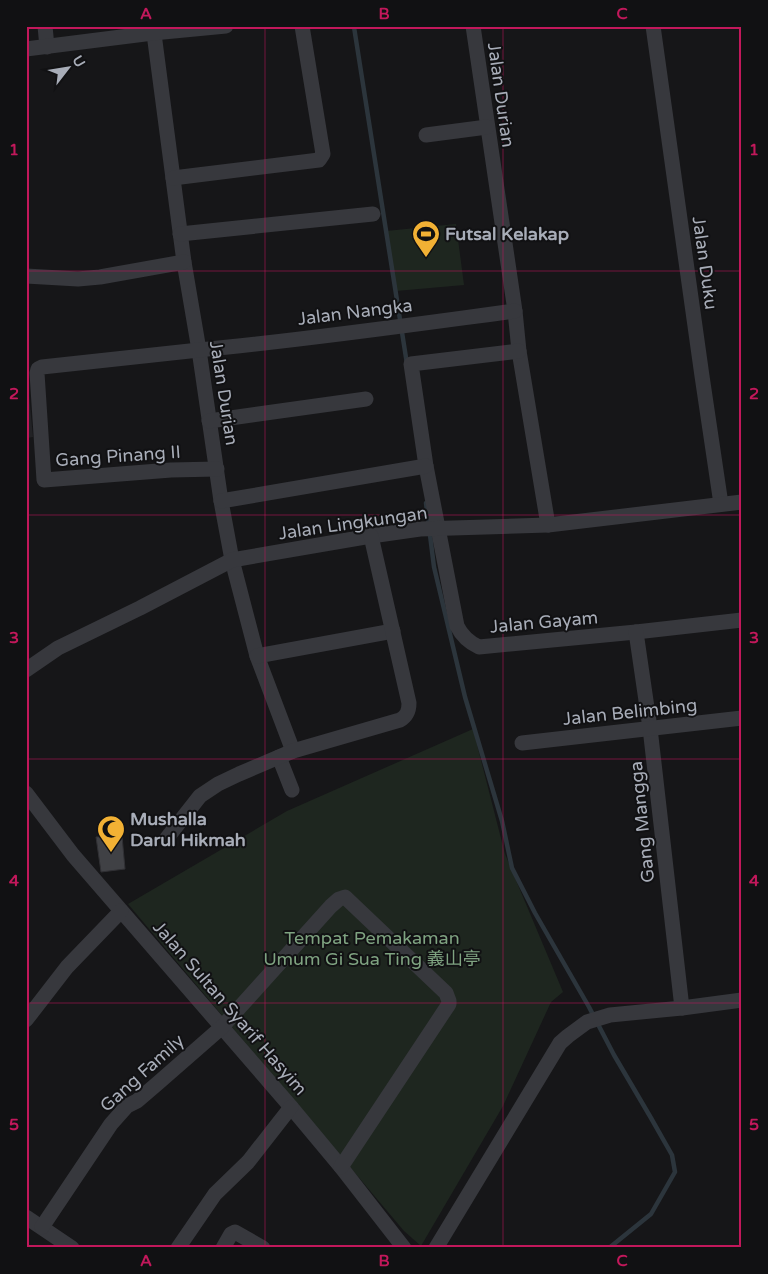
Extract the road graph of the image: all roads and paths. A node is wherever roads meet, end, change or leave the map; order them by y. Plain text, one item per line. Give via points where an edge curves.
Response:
1 (45, 26) edge
2 (226, 26) edge
3 (302, 26) edge
4 (473, 26) edge
5 (653, 26) edge
6 (153, 30) edge
7 (47, 47) junction
8 (26, 49) edge
9 (487, 127) junction
10 (426, 135) dead end
11 (174, 178) junction
12 (373, 214) dead end
13 (180, 234) junction
14 (184, 262) junction
15 (26, 276) edge
16 (514, 311) junction
17 (199, 350) junction
18 (519, 351) junction
19 (157, 354) joint
20 (366, 399) dead end
21 (209, 421) junction
22 (426, 466) junction
23 (217, 469) junction
24 (221, 501) junction
25 (742, 502) edge
26 (721, 504) junction
27 (548, 525) junction
28 (438, 530) junction
29 (371, 536) junction
30 (232, 560) junction
31 (742, 620) edge
32 (393, 631) junction
33 (636, 632) junction
34 (257, 656) junction
35 (26, 670) edge
36 (742, 718) edge
37 (650, 728) junction
38 (522, 743) dead end
39 (293, 751) junction
40 (279, 757) junction
41 (292, 790) dead end
42 (26, 793) edge
43 (167, 838) dead end
44 (121, 912) junction
45 (742, 1000) edge
46 (682, 1008) junction
47 (26, 1020) edge
48 (222, 1027) junction
49 (291, 1107) junction
50 (341, 1167) junction
51 (26, 1216) edge
52 (42, 1227) junction
53 (72, 1248) edge
54 (178, 1248) edge
55 (223, 1248) edge
56 (263, 1248) edge
57 (404, 1248) edge
58 (436, 1248) edge

1 - 7 street
2 - 6 street
3 - 11 street via 322,158
4 - 9 street, Jalan Durian
5 - 26 street, Jalan Duku
6 - 7 street
6 - 11 street, Jalan Durian
7 - 8 street
9 - 10 street
9 - 16 street, Jalan Durian
11 - 13 street, Jalan Durian
12 - 13 street
13 - 14 street, Jalan Durian
14 - 15 street via 78,279
14 - 17 street, Jalan Durian
16 - 17 street, Jalan Nangka
16 - 18 street, Jalan Durian
17 - 19 street, Jalan Nangka
17 - 21 street, Jalan Durian
18 - 22 street, Jalan Gayam via 412,364
18 - 27 street, Jalan Durian
19 - 23 street, Gang Pinang II via 38,369 44,480
20 - 21 street
21 - 23 street, Jalan Durian
22 - 24 street
22 - 28 street, Jalan Gayam
23 - 24 street, Jalan Durian
24 - 30 street, Jalan Durian
25 - 26 street, Jalan Lingkungan
26 - 27 street, Jalan Lingkungan
27 - 28 street, Jalan Lingkungan
28 - 29 street, Jalan Lingkungan via 420,529
28 - 33 street, Jalan Gayam via 457,626 469,642 479,647
29 - 30 street, Jalan Lingkungan
29 - 32 street
30 - 34 street, Jalan Durian
30 - 35 street, Jalan Lingkungan via 58,648
31 - 33 street, Jalan Gayam
32 - 34 street
32 - 39 street via 408,703 407,714 400,720
33 - 37 street, Gang Mangga
34 - 39 street, Jalan Durian
36 - 37 street, Jalan Belimbing
37 - 38 street, Jalan Belimbing
37 - 46 street, Gang Mangga
39 - 40 street
40 - 41 street
40 - 43 street via 200,796
42 - 44 street, Jalan Sultan Syarif Hasyim
44 - 47 street via 67,967
44 - 48 street, Jalan Sultan Syarif Hasyim
45 - 46 street
46 - 58 street via 610,1015 587,1022 560,1043
48 - 49 street, Jalan Sultan Syarif Hasyim
48 - 50 street, Gang Family via 339,899 346,898 446,993 449,1004
48 - 52 street, Gang Family via 137,1101 127,1106 111,1124
49 - 50 street, Jalan Sultan Syarif Hasyim
49 - 54 street via 248,1162 215,1194
50 - 57 street, Jalan Sultan Syarif Hasyim
51 - 52 street
52 - 53 street
55 - 56 street via 235,1232

